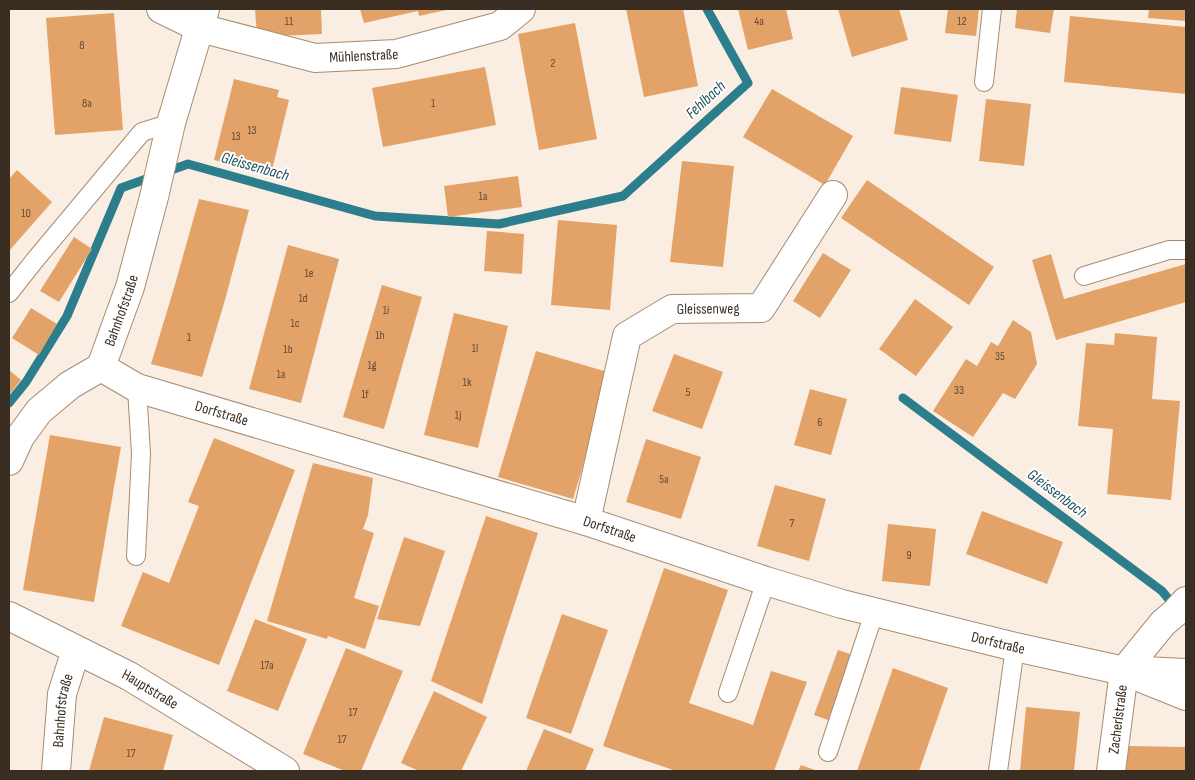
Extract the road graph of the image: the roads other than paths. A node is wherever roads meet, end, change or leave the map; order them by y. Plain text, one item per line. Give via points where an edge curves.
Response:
1 (161, 9) edge
2 (521, 9) edge
3 (992, 9) edge
4 (203, 18) edge
5 (984, 82) dead end
6 (171, 123) junction
7 (833, 195) dead end
8 (1186, 250) edge
9 (1084, 276) dead end
10 (9, 293) edge
11 (101, 367) junction
12 (137, 388) junction
13 (9, 460) edge
14 (586, 521) junction
15 (136, 556) dead end
16 (766, 582) junction
17 (1181, 606) edge
18 (874, 613) junction
19 (9, 616) edge
20 (1015, 647) junction
21 (76, 650) junction
22 (1124, 671) junction
23 (1186, 673) edge
24 (728, 693) dead end
25 (1186, 696) edge
26 (828, 752) dead end
27 (56, 771) edge
28 (285, 771) edge
29 (998, 771) edge
30 (1111, 771) edge

1 - 4 street, Mühlenstraße
2 - 4 street, Mühlenstraße via 500,26 396,54 315,58
3 - 5 lane
4 - 6 street, Bahnhofstraße
6 - 10 lane via 142,132
6 - 11 street, Bahnhofstraße via 130,287
7 - 14 street, Gleissenweg via 760,308 672,309 627,336
8 - 9 lane via 1170,250
11 - 12 street, Dorfstraße
11 - 13 street via 70,385 39,411
12 - 14 street, Dorfstraße
12 - 15 lane via 141,454
14 - 16 street, Dorfstraße
16 - 18 street, Dorfstraße
16 - 24 lane
17 - 22 street, Zacherlstraße
18 - 20 street, Dorfstraße
18 - 26 lane
19 - 21 street, Hauptstraße
20 - 22 street, Dorfstraße
20 - 29 lane
21 - 27 street, Bahnhofstraße via 62,694
21 - 28 street, Hauptstraße via 129,676
22 - 23 street, Dorfstraße
22 - 25 street, Dorfstraße
22 - 30 street, Zacherlstraße

